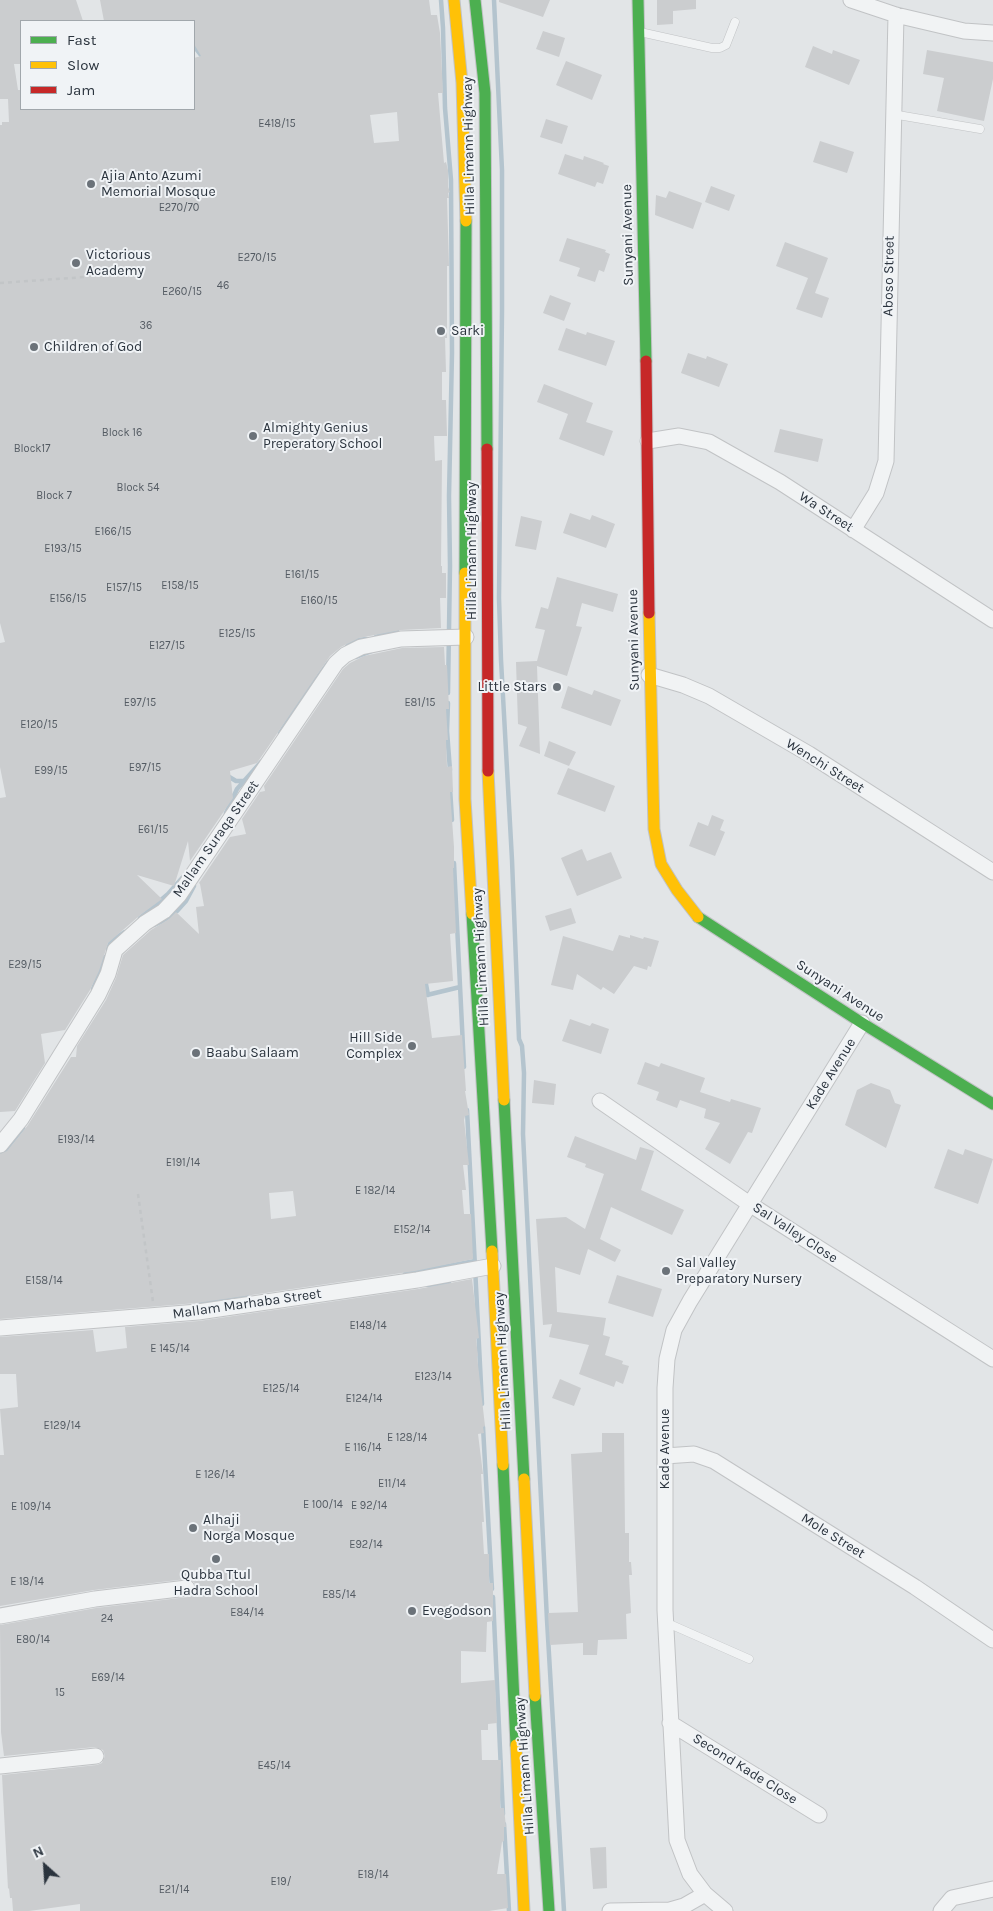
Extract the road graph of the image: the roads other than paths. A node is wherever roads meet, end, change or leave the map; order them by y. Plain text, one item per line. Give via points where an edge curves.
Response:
1 (454, 0) edge
2 (475, 0) edge
3 (638, 0) edge
4 (852, 0) edge
5 (896, 15) junction
6 (735, 22) dead end
7 (639, 32) junction
8 (993, 33) edge
9 (892, 114) junction
10 (980, 129) dead end
11 (648, 441) junction
12 (853, 530) junction
13 (993, 620) edge
14 (466, 637) junction
15 (649, 675) junction
16 (993, 872) edge
17 (862, 1023) junction
18 (600, 1101) dead end
19 (993, 1104) edge
20 (0, 1145) edge
21 (751, 1205) junction
22 (493, 1266) junction
23 (0, 1328) edge
24 (993, 1359) edge
25 (665, 1456) junction
26 (187, 1588) dead end
27 (0, 1616) edge
28 (665, 1622) junction
29 (993, 1640) edge
30 (749, 1659) dead end
31 (670, 1723) junction
32 (96, 1756) dead end
33 (0, 1766) edge
34 (819, 1815) dead end
35 (993, 1889) edge
36 (705, 1894) junction
37 (524, 1911) edge
38 (549, 1911) edge
39 (610, 1911) edge
40 (725, 1911) edge
41 (941, 1911) edge

1 - 14 main road, Hilla Limann Highway via 462,84 466,231
2 - 38 main road, Hilla Limann Highway via 485,93 488,801
3 - 7 main road, Sunyani Avenue
4 - 5 street
5 - 8 street via 964,32
5 - 9 street, Aboso Street
6 - 7 lane via 726,45 720,48
7 - 11 main road, Sunyani Avenue
9 - 10 lane
9 - 12 street, Aboso Street via 886,461 876,493
11 - 12 street, Wa Street via 679,436 709,442 780,482
11 - 15 main road, Sunyani Avenue
12 - 13 street, Wa Street
14 - 20 street, Mallam Suraqa Street via 401,639 370,645 345,655 336,664 179,895 164,912 145,923 115,950 98,995 22,1119
14 - 22 main road, Hilla Limann Highway via 465,799
15 - 16 street, Wenchi Street via 709,696 809,754
15 - 17 main road, Sunyani Avenue via 654,829 661,864 698,917
17 - 19 main road, Sunyani Avenue
17 - 21 street, Kade Avenue
18 - 21 street, Sal Valley Close
21 - 24 street, Sal Valley Close
21 - 25 street, Kade Avenue via 674,1330 667,1359
22 - 23 street, Mallam Marhaba Street via 344,1291 155,1316
22 - 37 main road, Hilla Limann Highway
25 - 28 street, Kade Avenue
25 - 29 street, Mole Street via 694,1454 714,1461
26 - 27 street via 95,1598
28 - 30 lane
28 - 31 street, Kade Avenue
31 - 34 street, Second Kade Close
31 - 36 street, Kade Avenue via 677,1840 690,1874
32 - 33 street
35 - 41 street via 952,1898
36 - 39 street via 670,1910
36 - 40 street, Kade Avenue

